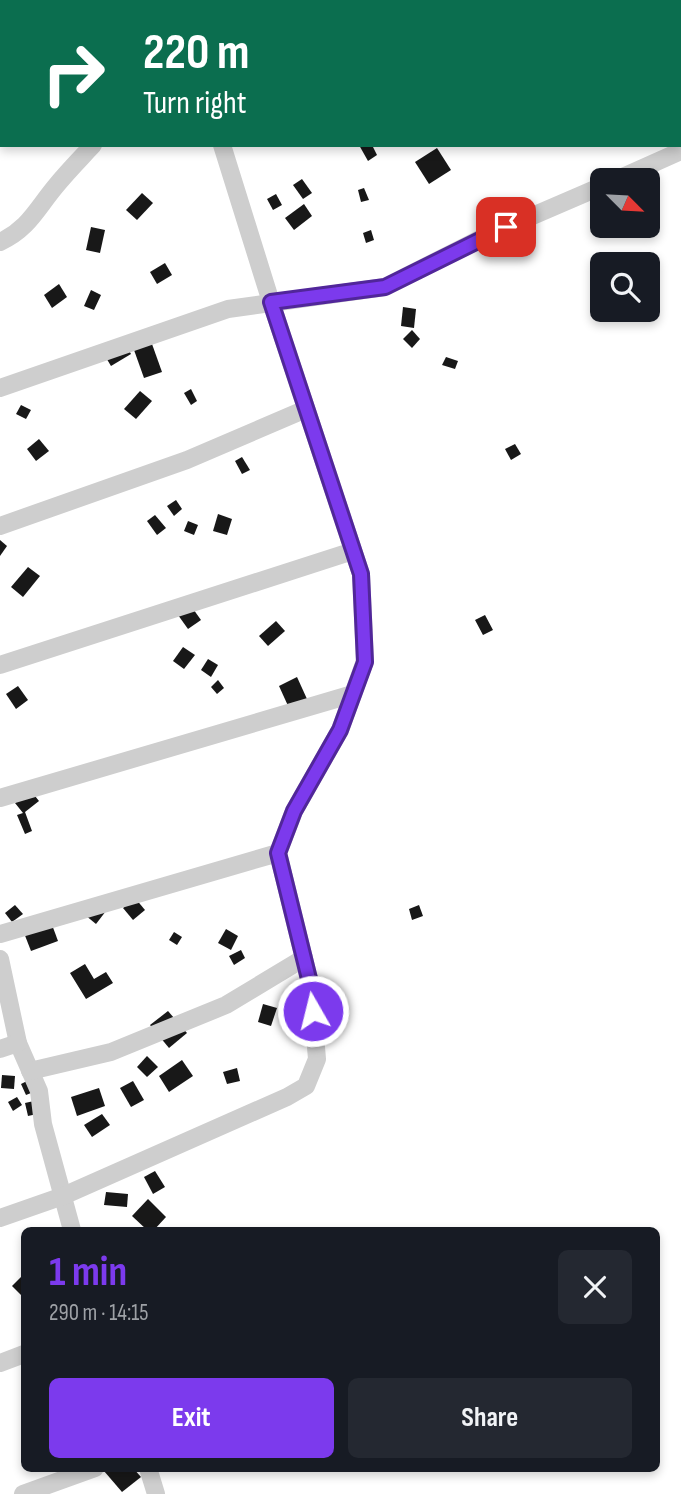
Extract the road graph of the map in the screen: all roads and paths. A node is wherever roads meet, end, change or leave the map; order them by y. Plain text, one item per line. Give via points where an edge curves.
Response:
1 (91, 147) edge
2 (223, 147) edge
3 (681, 151) edge
4 (643, 168) edge
5 (590, 191) edge
6 (0, 242) edge
7 (271, 302) junction
8 (0, 388) edge
9 (306, 409) junction
10 (0, 526) edge
11 (353, 551) junction
12 (0, 665) edge
13 (353, 694) junction
14 (0, 798) edge
15 (278, 853) junction
16 (0, 934) edge
17 (304, 958) junction
18 (0, 960) edge
19 (9, 1046) edge
20 (30, 1071) junction
21 (62, 1196) junction
22 (0, 1218) edge
23 (71, 1227) edge
24 (21, 1355) edge
25 (0, 1363) edge
26 (84, 1472) edge
27 (149, 1472) edge
28 (23, 1494) edge
29 (156, 1494) edge

1 - 6 street via 29,222
2 - 7 street
3 - 4 street
5 - 7 street via 385,287
7 - 8 street via 228,309
7 - 9 street
9 - 10 street via 187,460
9 - 11 street
11 - 12 street
11 - 13 street via 361,574 365,662
13 - 14 street
13 - 15 street via 340,730 294,811
15 - 16 street
15 - 17 street
17 - 20 street via 226,1005 111,1052
17 - 21 street via 317,1059 306,1086
18 - 19 street
19 - 20 street
20 - 21 street via 39,1091
21 - 22 street
21 - 23 street
24 - 25 street
26 - 28 street
27 - 29 street

